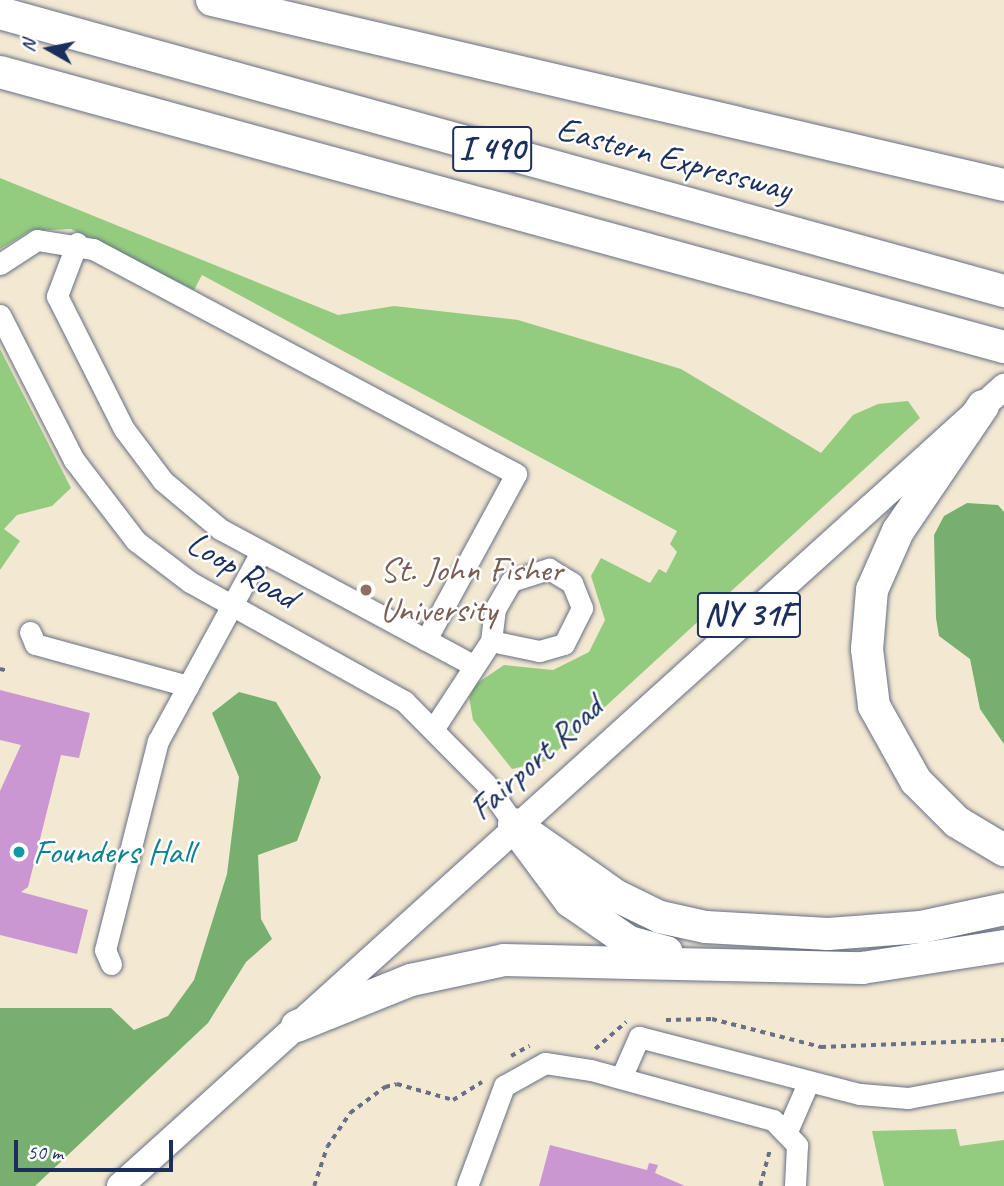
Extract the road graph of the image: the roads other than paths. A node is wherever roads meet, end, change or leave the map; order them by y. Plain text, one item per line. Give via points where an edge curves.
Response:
1 (212, 0) edge
2 (0, 13) edge
3 (0, 72) edge
4 (1003, 186) edge
5 (77, 243) junction
6 (0, 264) edge
7 (994, 288) edge
8 (0, 315) edge
9 (1004, 347) edge
10 (994, 397) edge
11 (261, 552) junction
12 (232, 606) junction
13 (30, 632) dead end
14 (426, 640) junction
15 (491, 640) junction
16 (471, 664) junction
17 (188, 686) junction
18 (434, 728) junction
19 (514, 824) junction
20 (1004, 850) edge
21 (1004, 909) edge
22 (1004, 946) edge
23 (706, 962) junction
24 (111, 964) dead end
25 (297, 1026) junction
26 (621, 1078) junction
27 (1004, 1080) edge
28 (808, 1083) junction
29 (781, 1132) junction
30 (120, 1186) edge
31 (467, 1186) edge
32 (795, 1186) edge

1 - 4 highway
2 - 7 highway, Eastern Expressway / I 490
3 - 9 highway, I 490
5 - 6 street via 37,240
5 - 11 street via 57,296 124,429 189,506
5 - 14 street via 516,474
8 - 12 street, Loop Road via 74,460 109,511 163,564
10 - 19 main road, Fairport Road / NY 31F
10 - 20 highway via 898,531 872,590 867,649 874,706 916,781 957,822
11 - 12 street
11 - 14 street
12 - 17 street
12 - 18 street, Loop Road via 373,681
13 - 17 street via 35,644
14 - 16 street
15 - 15 street via 539,651 564,644 582,608 572,583 549,569 522,573 503,592
15 - 16 street
16 - 18 street
17 - 24 street via 158,741 105,950
18 - 19 street, Loop Road
19 - 21 highway via 615,895 660,917 706,927 828,934 921,927
19 - 23 highway via 570,901 629,942
19 - 25 main road, Fairport Road / NY 31F
22 - 23 highway via 862,968
23 - 25 highway via 504,960 411,980
25 - 30 main road, Fairport Road / NY 31F
26 - 28 street via 639,1037
26 - 29 street
26 - 31 street via 566,1064 524,1069 490,1110
27 - 28 street via 908,1098
28 - 29 street
29 - 32 street via 797,1145

